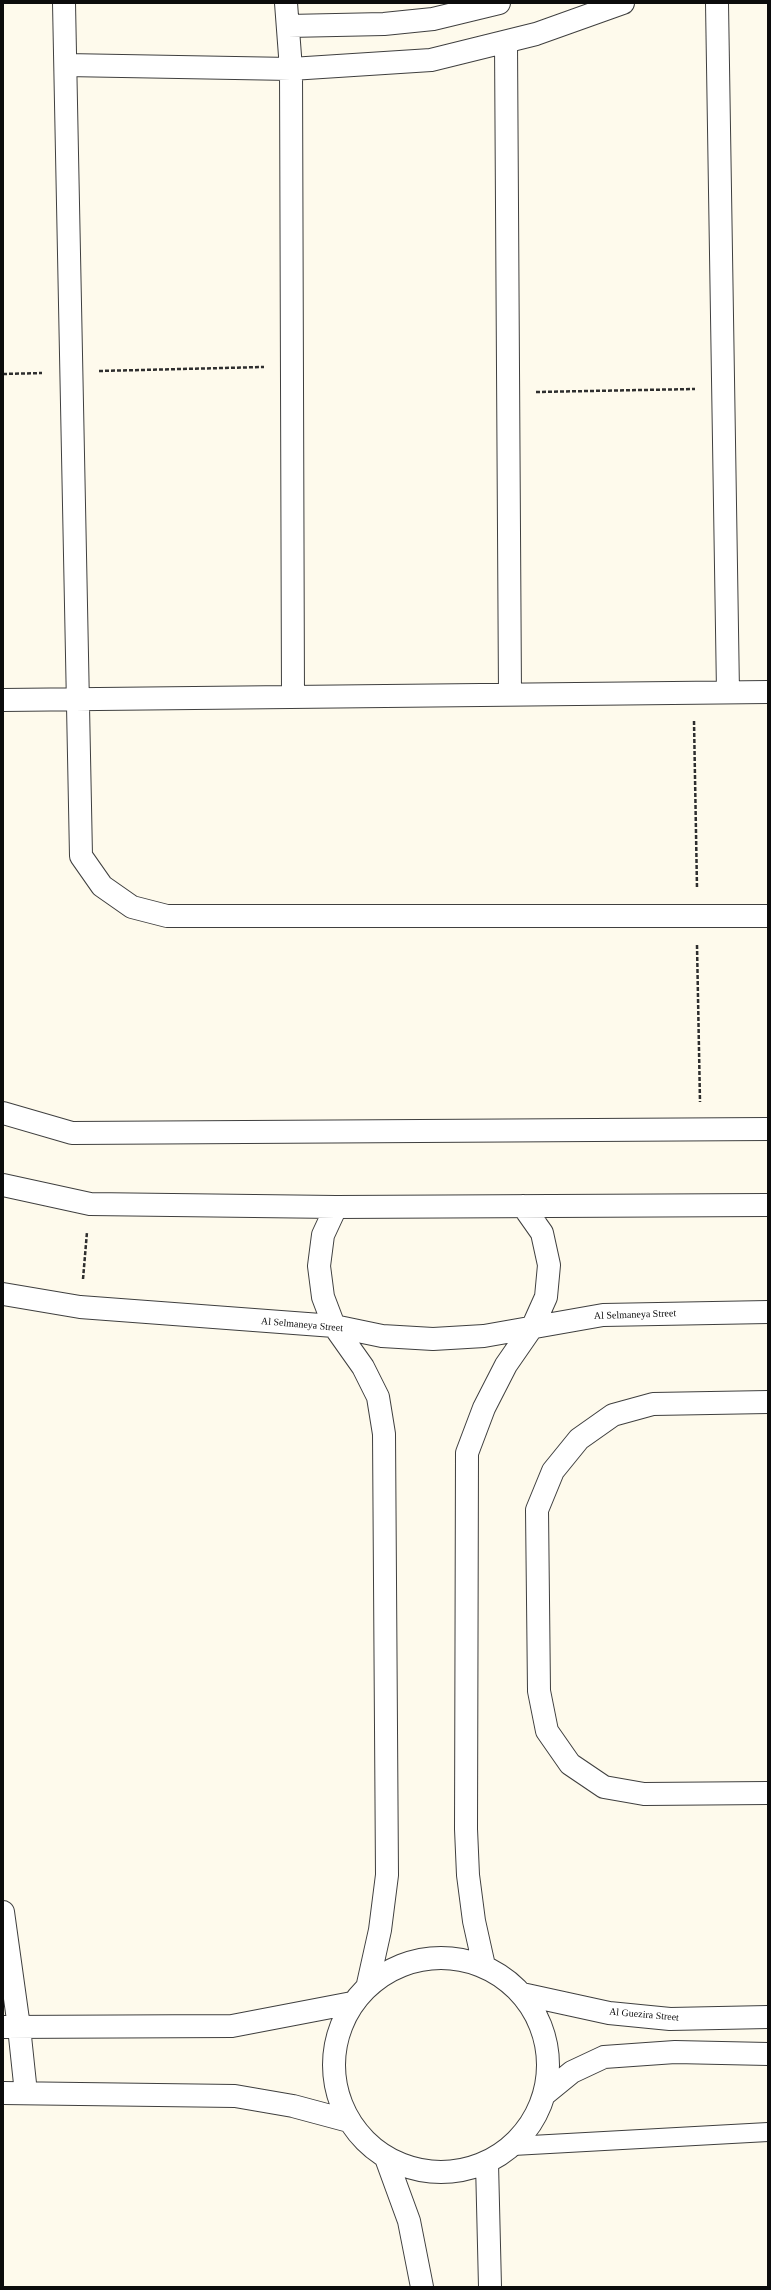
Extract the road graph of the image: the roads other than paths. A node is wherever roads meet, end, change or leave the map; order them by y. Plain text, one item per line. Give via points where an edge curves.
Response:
1 (64, 3) edge
2 (286, 3) edge
3 (499, 3) edge
4 (623, 3) edge
5 (717, 3) edge
6 (288, 26) junction
7 (506, 43) junction
8 (66, 65) junction
9 (291, 69) junction
10 (728, 692) junction
11 (768, 692) edge
12 (510, 694) junction
13 (293, 697) junction
14 (77, 699) junction
15 (3, 700) edge
16 (768, 916) edge
17 (3, 1113) edge
18 (768, 1129) edge
19 (3, 1185) edge
20 (768, 1205) edge
21 (523, 1206) junction
22 (336, 1207) junction
23 (3, 1294) edge
24 (768, 1312) edge
25 (334, 1326) junction
26 (533, 1326) junction
27 (768, 1402) edge
28 (768, 1792) edge
29 (3, 1912) edge
30 (484, 1966) junction
31 (368, 1984) junction
32 (522, 1994) junction
33 (352, 2003) junction
34 (768, 2017) edge
35 (11, 2027) edge
36 (768, 2054) edge
37 (3, 2093) edge
38 (26, 2093) junction
39 (545, 2094) junction
40 (349, 2121) junction
41 (768, 2132) edge
42 (513, 2146) junction
43 (386, 2158) junction
44 (487, 2163) junction
45 (422, 2287) edge
46 (490, 2287) edge

1 - 8 street
2 - 6 street
3 - 6 street via 433,19 384,24
4 - 7 street
5 - 10 street
6 - 9 street
7 - 9 street via 431,60
7 - 12 street
8 - 9 street
8 - 14 street
9 - 13 street
10 - 11 street
10 - 12 street
12 - 13 street
13 - 14 street
14 - 15 street
14 - 16 street via 81,856 102,886 132,907 167,916
17 - 18 street via 72,1133
19 - 22 street via 90,1204
20 - 21 street
21 - 22 street
21 - 26 street via 542,1233 549,1264 546,1297
22 - 25 street via 323,1235 319,1266 323,1297
23 - 25 street, Al Selmaneya Street via 80,1307
24 - 26 street, Al Selmaneya Street via 603,1315
25 - 26 street, Al Selmaneya Street via 382,1336 433,1339 484,1336
25 - 31 street via 363,1367 378,1396 384,1434 387,1875 380,1930
26 - 30 street via 506,1366 490,1396 467,1453 466,1829 474,1921
27 - 28 street via 653,1404 613,1415 579,1439 557,1466 537,1510 539,1691 548,1731 570,1764 604,1787 644,1794
29 - 35 street
30 - 31 street via 454,1958 423,1959 394,1968
30 - 32 street
31 - 33 street
32 - 34 street, Al Guezira Street via 609,2013 670,2019
32 - 39 street via 540,2024 549,2059
33 - 35 street via 232,2026
33 - 40 street via 338,2031 333,2062 336,2092
35 - 38 street
36 - 39 street via 675,2052 604,2057 572,2072
37 - 38 street
38 - 40 street via 235,2096 293,2106
39 - 42 street via 533,2122
40 - 43 street via 365,2141
41 - 42 lane
42 - 44 street
43 - 44 street via 418,2171 453,2173
43 - 45 street via 409,2221
44 - 46 street

